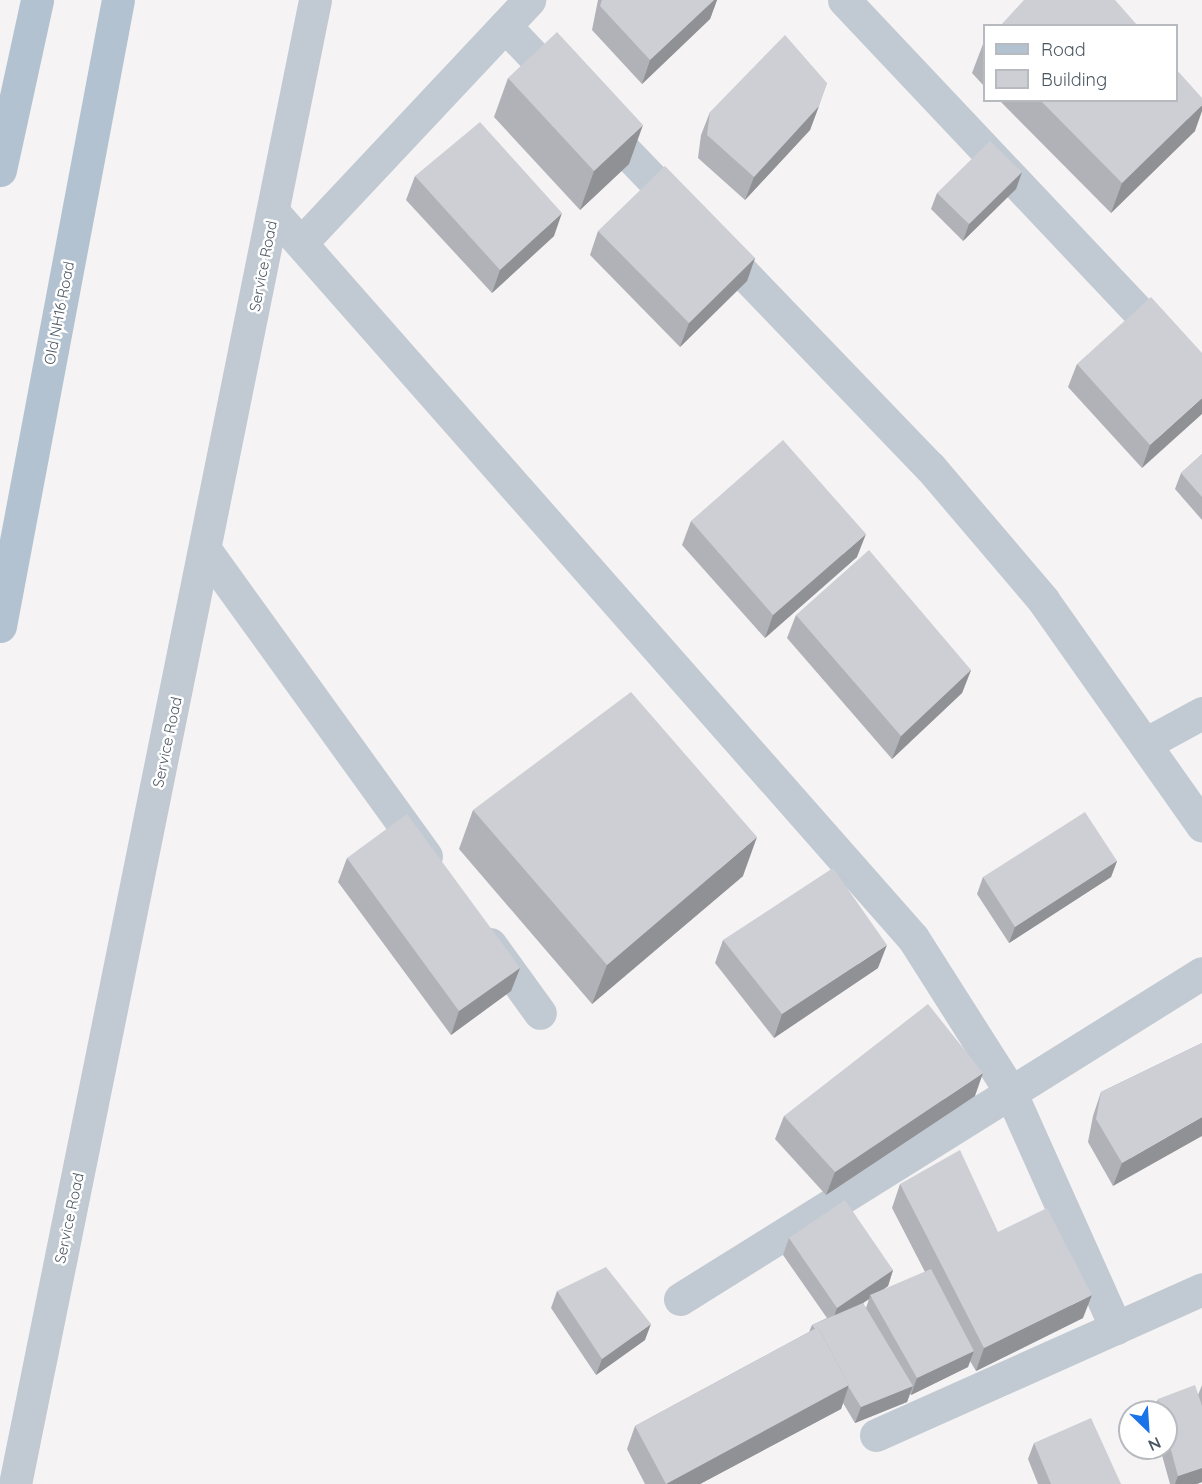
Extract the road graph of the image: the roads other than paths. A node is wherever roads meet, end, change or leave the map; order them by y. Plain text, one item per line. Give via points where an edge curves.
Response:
1 (37, 0) edge
2 (118, 0) edge
3 (315, 0) edge
4 (529, 0) edge
5 (844, 0) edge
6 (505, 26) junction
7 (0, 170) edge
8 (274, 213) junction
9 (302, 242) junction
10 (1202, 379) edge
11 (206, 551) junction
12 (0, 626) edge
13 (1202, 713) edge
14 (1145, 744) junction
15 (1202, 825) edge
16 (444, 881) edge
17 (472, 918) edge
18 (1202, 973) edge
19 (540, 1013) dead end
20 (1010, 1089) junction
21 (1202, 1289) edge
22 (680, 1299) dead end
23 (1116, 1328) junction
24 (876, 1435) dead end
25 (15, 1484) edge

1 - 7 main road
2 - 12 main road, Old NH16 Road
3 - 8 street, Service Road
4 - 6 street
5 - 10 street
6 - 9 street
6 - 14 street via 930,468 1043,600
8 - 9 street
8 - 11 street, Service Road
9 - 20 street via 912,938
11 - 16 street
11 - 25 street, Service Road
13 - 14 street
14 - 15 street
17 - 19 street
18 - 20 street
20 - 22 street
20 - 23 street
21 - 23 street
23 - 24 street

